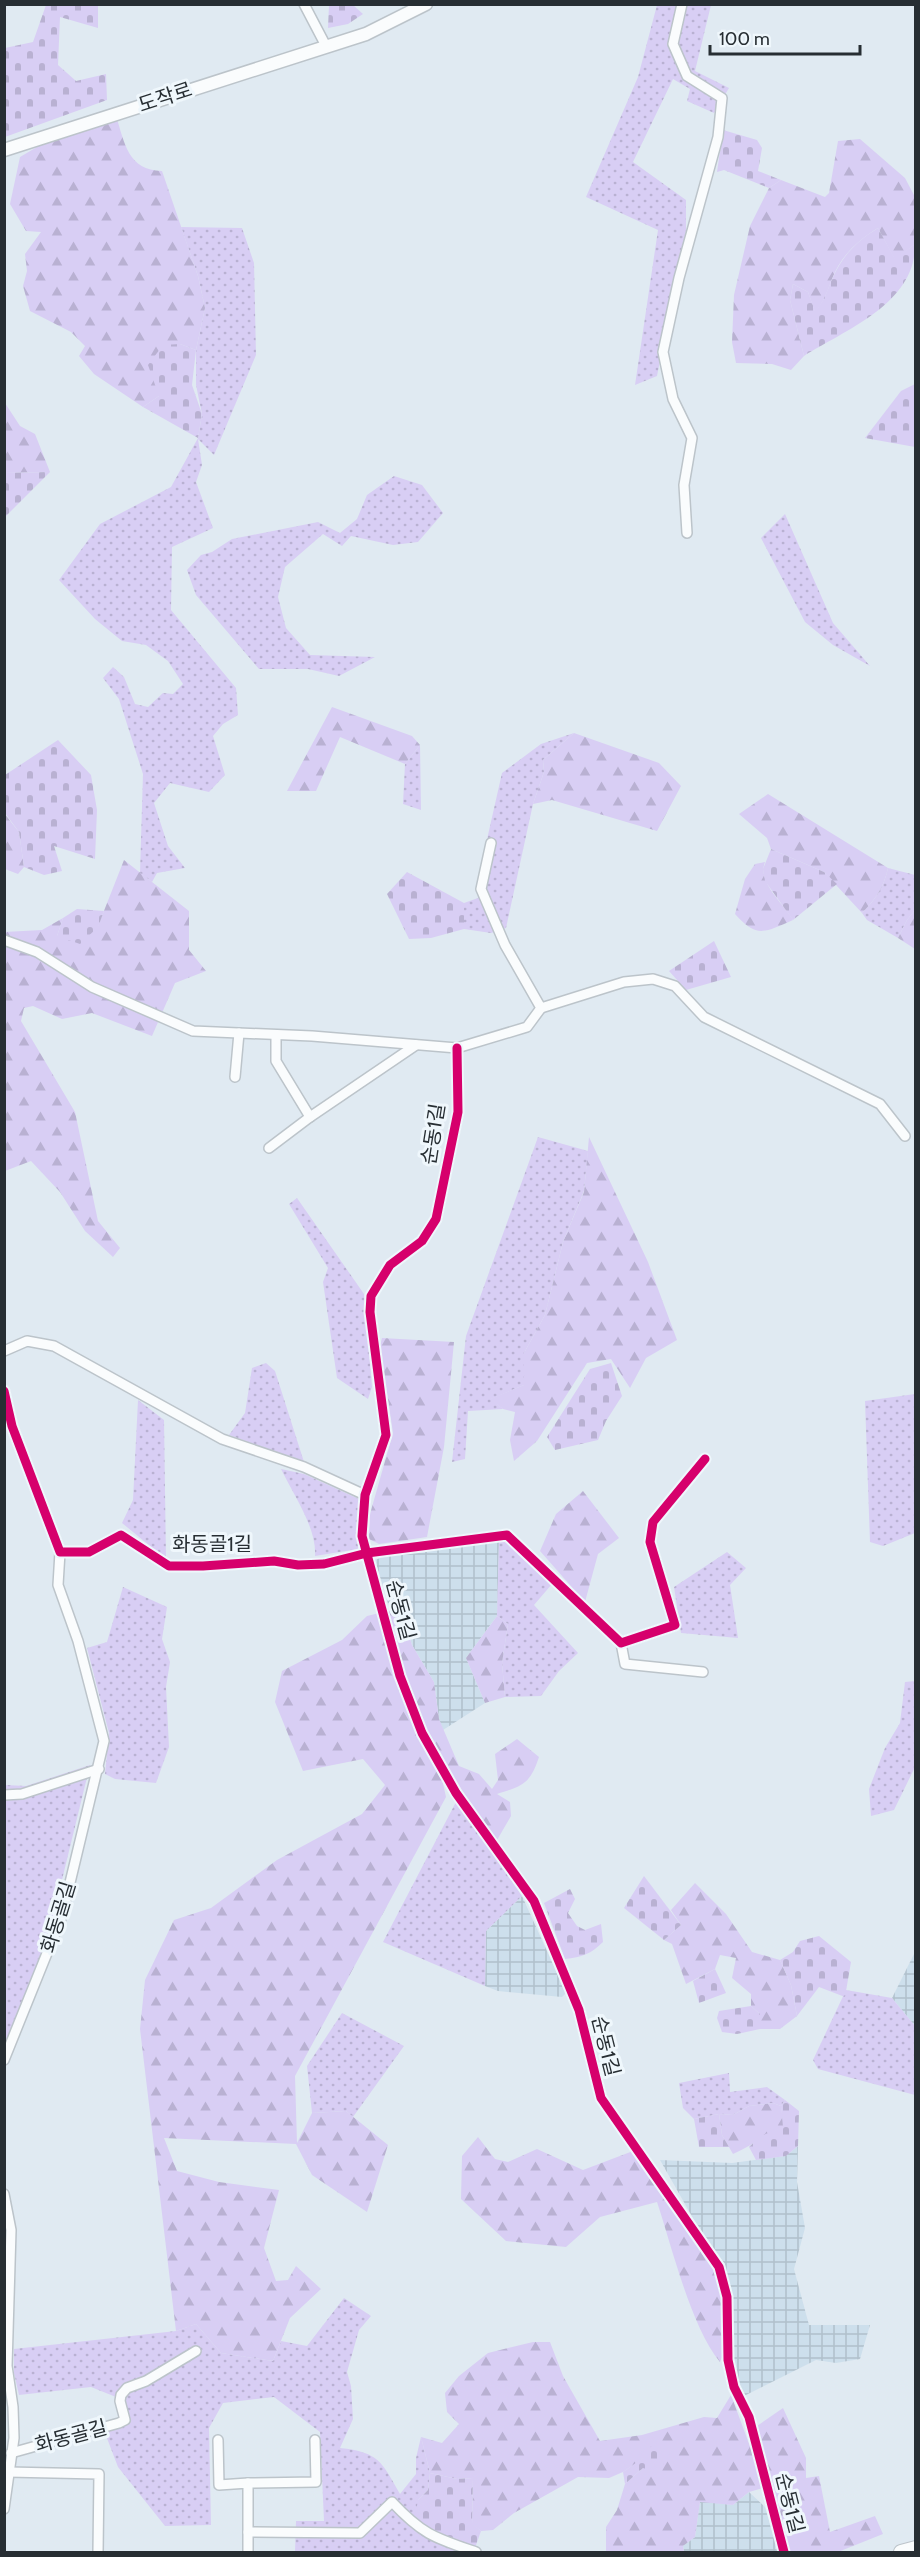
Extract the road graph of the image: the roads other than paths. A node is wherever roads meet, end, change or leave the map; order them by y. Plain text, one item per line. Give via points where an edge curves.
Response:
1 (304, 4) edge
2 (426, 4) edge
3 (682, 4) edge
4 (326, 46) junction
5 (4, 150) edge
6 (687, 533) dead end
7 (492, 843) dead end
8 (4, 940) edge
9 (541, 1008) junction
10 (239, 1033) junction
11 (276, 1035) junction
12 (416, 1045) junction
13 (457, 1048) junction
14 (235, 1077) dead end
15 (310, 1117) junction
16 (905, 1136) dead end
17 (269, 1148) dead end
18 (4, 1351) edge
19 (4, 1391) edge
20 (705, 1460) dead end
21 (365, 1495) junction
22 (60, 1552) junction
23 (366, 1553) junction
24 (621, 1643) junction
25 (703, 1672) dead end
26 (99, 1768) junction
27 (4, 1795) edge
28 (4, 2060) edge
29 (4, 2194) edge
30 (196, 2351) dead end
31 (218, 2440) dead end
32 (315, 2440) dead end
33 (11, 2453) junction
34 (8, 2472) junction
35 (248, 2483) junction
36 (4, 2510) edge
37 (248, 2532) junction
38 (915, 2548) edge
39 (98, 2553) edge
40 (248, 2553) edge
41 (477, 2553) edge
42 (784, 2553) edge
43 (901, 2553) edge

1 - 4 street
2 - 4 street, 도작로 via 366,34
3 - 6 street via 674,44 687,76 722,98 718,137 663,352 673,399 692,438 684,485
4 - 5 street, 도작로
7 - 9 street via 481,889 505,945
8 - 10 street via 37,952 92,987 193,1031
9 - 13 street via 527,1027
9 - 16 street via 624,982 653,979 675,986 704,1017 880,1104
10 - 11 street
10 - 14 street
11 - 12 street
11 - 15 street via 276,1061
12 - 13 street
12 - 15 street
13 - 21 street, 순동1길 via 458,1112 436,1219 422,1241 390,1265 371,1296 386,1435
15 - 17 street
18 - 21 street via 27,1341 54,1346 222,1439 304,1467
19 - 22 street via 12,1426
20 - 24 street via 653,1522 650,1542 675,1625
21 - 23 street, 순동1길 via 362,1536
22 - 23 street, 화동골1길 via 89,1552 120,1535 169,1566 274,1561 324,1564
22 - 26 street, 화동골길 via 58,1585 78,1641 104,1741
23 - 24 street, 순동1길 via 507,1535
23 - 42 street, 순동1길 via 400,1676 422,1733 456,1793 534,1901 579,2010 601,2098 719,2267 727,2297 728,2360 734,2387 749,2417
24 - 25 street, 순동1길 via 625,1664
26 - 27 street via 22,1794
26 - 28 street, 화동골길 via 62,1916
29 - 33 street, 화동골길 via 11,2230 7,2366 13,2407
30 - 33 street, 화동골길 via 127,2388 120,2401 125,2420
31 - 35 street via 219,2485
32 - 35 street via 316,2482
33 - 34 street, 화동골길
34 - 36 street, 화동골길
34 - 39 street, 화동골길 via 99,2474
35 - 37 street
37 - 40 street
37 - 41 street via 360,2533 392,2502 429,2536
38 - 43 main road

